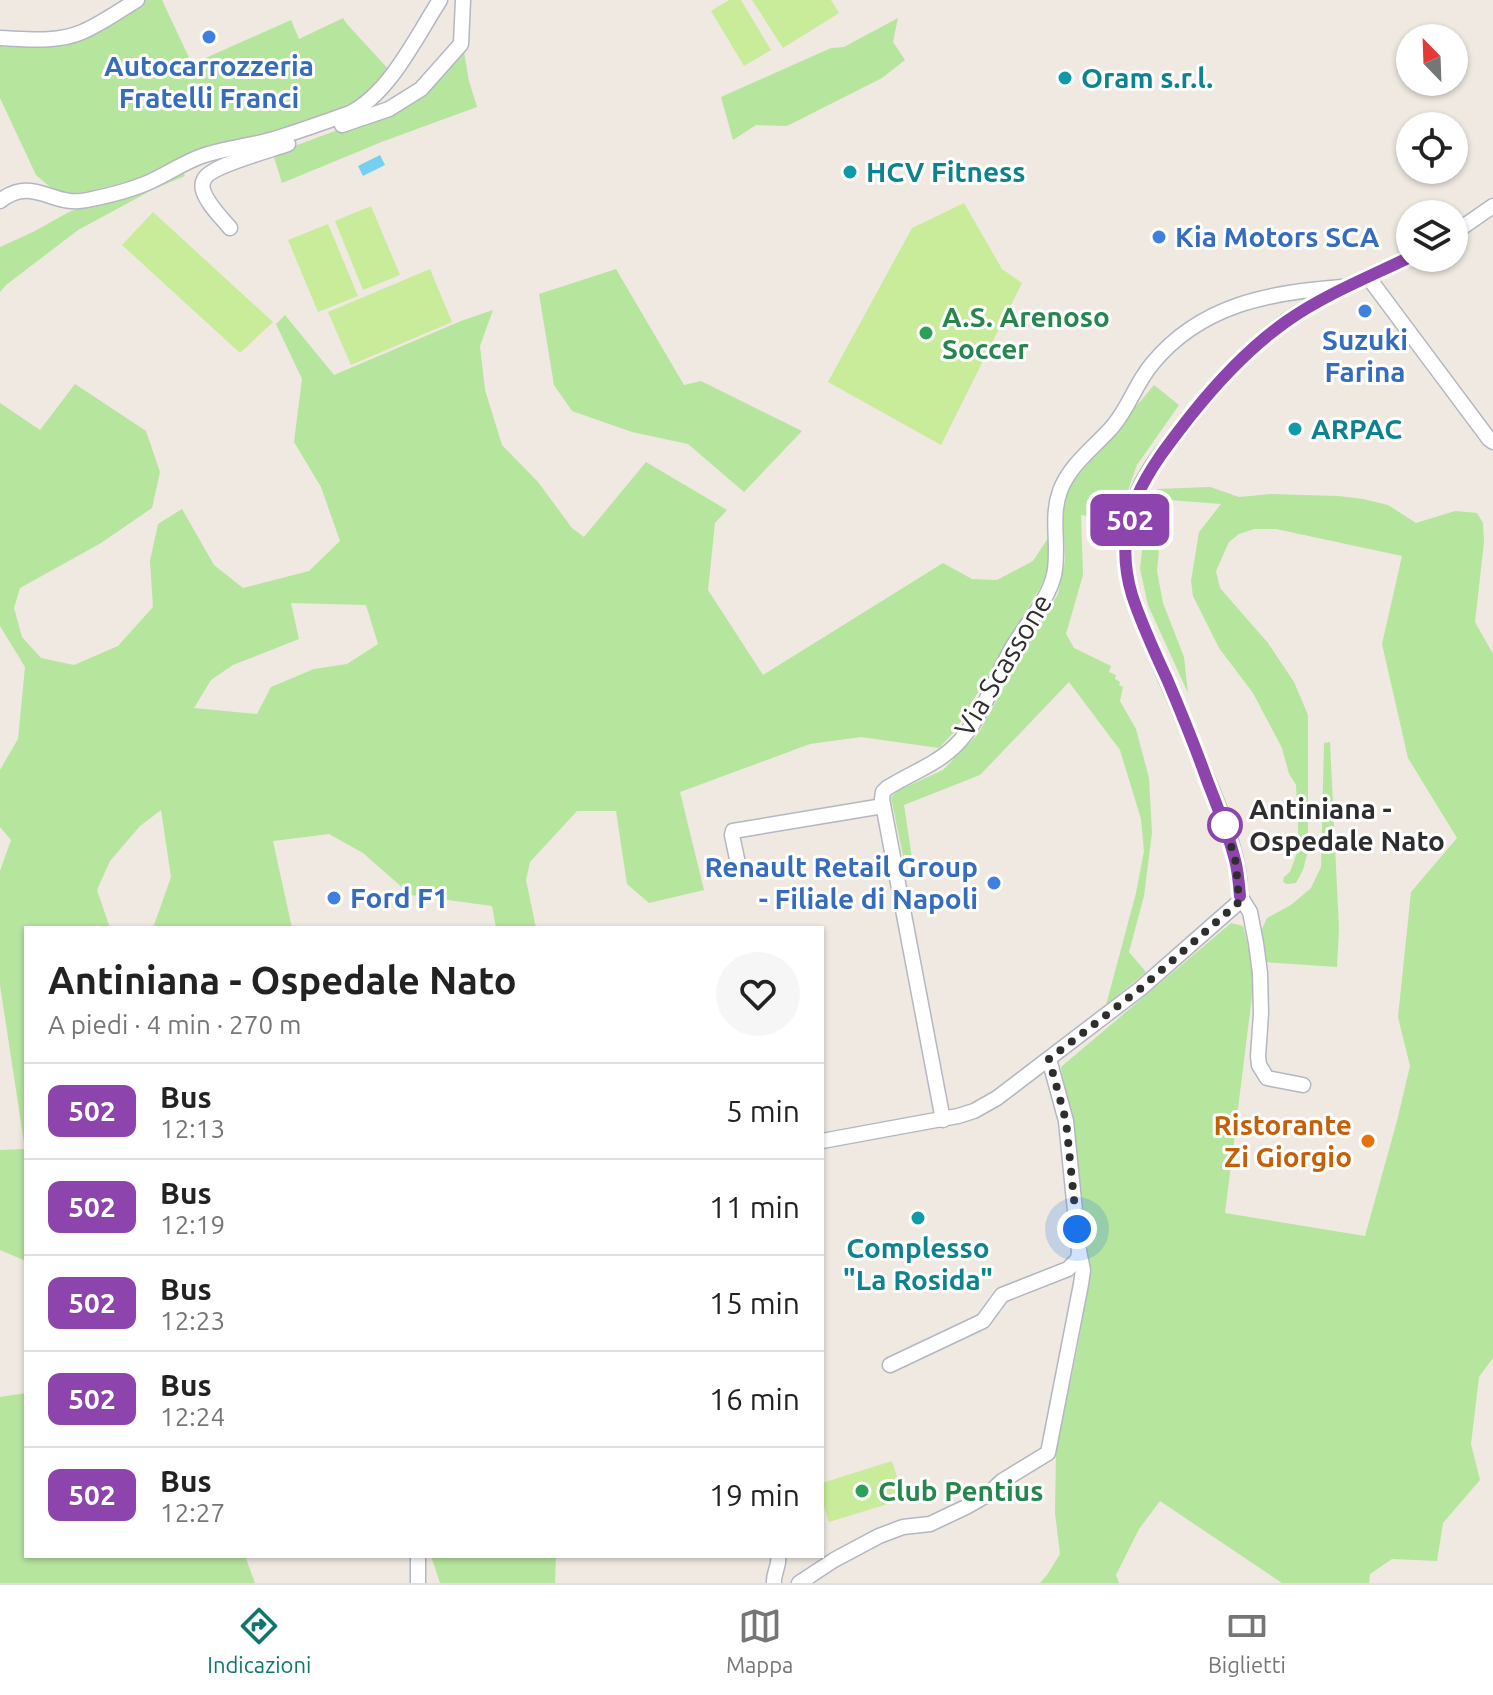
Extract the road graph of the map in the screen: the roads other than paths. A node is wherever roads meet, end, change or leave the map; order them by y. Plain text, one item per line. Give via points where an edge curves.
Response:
1 (137, 0) edge
2 (440, 0) edge
3 (463, 0) edge
4 (0, 38) edge
5 (0, 201) edge
6 (1493, 206) edge
7 (1468, 223) edge
8 (230, 228) dead end
9 (1396, 264) edge
10 (1368, 277) junction
11 (1347, 287) junction
12 (1493, 442) edge
13 (883, 806) junction
14 (737, 859) dead end
15 (1240, 896) junction
16 (1049, 1059) junction
17 (1303, 1085) dead end
18 (943, 1120) junction
19 (824, 1141) edge
20 (1079, 1251) junction
21 (890, 1365) dead end
22 (418, 1558) edge
23 (779, 1558) edge
24 (418, 1583) edge
25 (774, 1583) edge
26 (799, 1583) edge

1 - 4 street via 72,36
2 - 5 street via 390,78 350,113 205,155 148,183 84,201 27,190
3 - 8 street via 461,44 411,97 223,166 206,177 206,197
6 - 7 street
9 - 10 street
10 - 11 street
10 - 12 street
11 - 13 street, Via Scassone via 1246,301 1180,336 1151,365 1123,412 1076,465 1060,492 1053,579 976,719 947,753 887,788
11 - 15 street via 1290,319 1238,360 1154,463 1134,504 1127,534 1132,595 1225,826
13 - 14 street via 733,831
13 - 18 street
15 - 16 street via 1235,907 1140,989
15 - 17 street via 1250,912 1260,973 1259,1065 1267,1078
16 - 18 street via 997,1098
16 - 20 street via 1066,1121
18 - 19 street
20 - 21 street via 1068,1269 1002,1295 983,1321
20 - 26 street via 1081,1284 1048,1453 966,1507 930,1524 879,1536
22 - 24 street
23 - 25 street

